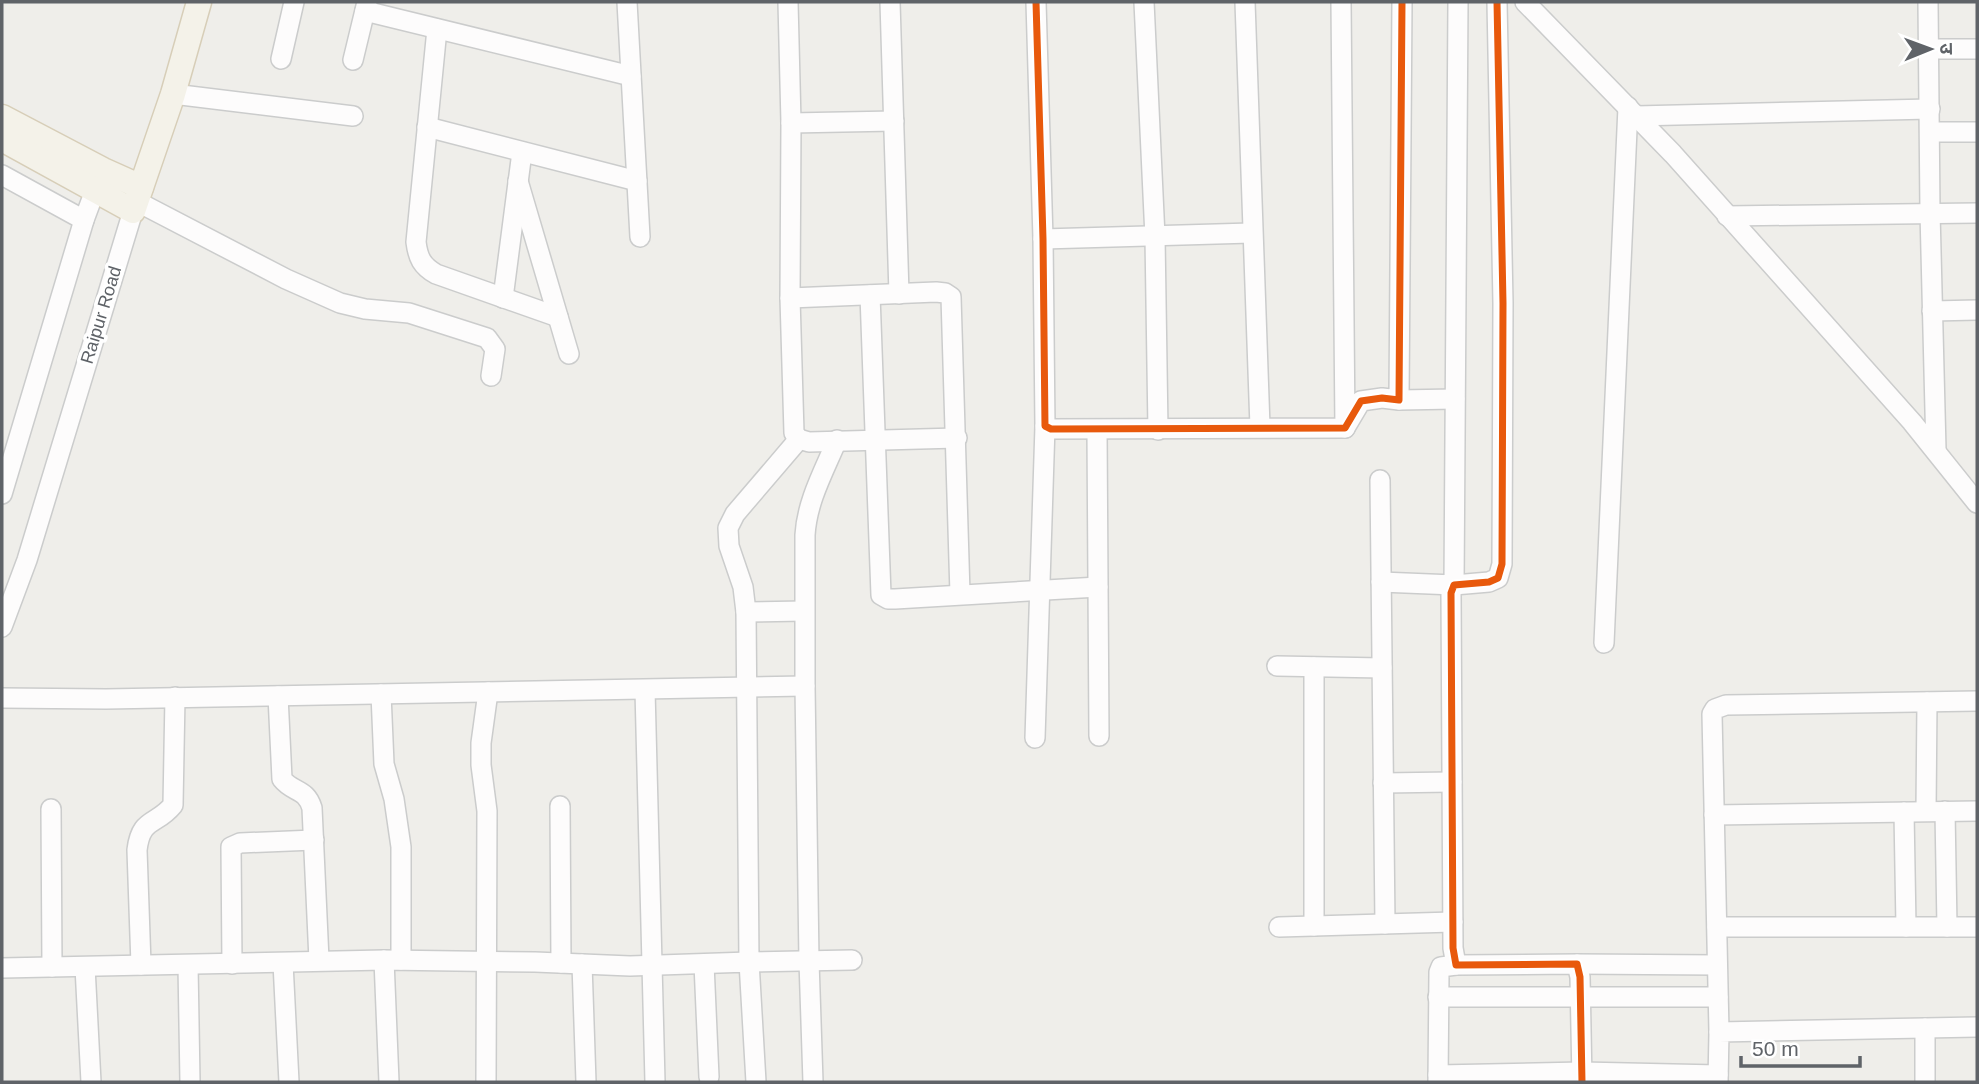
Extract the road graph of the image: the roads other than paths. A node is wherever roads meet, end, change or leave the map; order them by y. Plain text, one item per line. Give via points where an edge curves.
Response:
1 (181, 2) edge
2 (199, 2) edge
3 (294, 2) edge
4 (627, 2) edge
5 (788, 2) edge
6 (890, 2) edge
7 (1036, 2) edge
8 (1144, 2) edge
9 (1245, 2) edge
10 (1340, 2) edge
11 (1402, 2) edge
12 (1458, 2) edge
13 (1497, 2) edge
14 (1525, 2) edge
15 (1928, 2) edge
16 (366, 6) edge
17 (437, 29) junction
18 (1929, 49) junction
19 (1977, 49) edge
20 (281, 59) dead end
21 (353, 60) dead end
22 (172, 66) junction
23 (631, 76) junction
24 (173, 94) junction
25 (1930, 109) junction
26 (1632, 112) junction
27 (354, 116) dead end
28 (2, 117) edge
29 (894, 121) junction
30 (791, 123) junction
31 (427, 127) junction
32 (1930, 132) junction
33 (1977, 132) edge
34 (2, 139) edge
35 (522, 152) junction
36 (2, 175) edge
37 (518, 181) junction
38 (637, 181) junction
39 (121, 192) junction
40 (1930, 212) junction
41 (1977, 213) edge
42 (1727, 216) junction
43 (84, 220) junction
44 (1251, 233) junction
45 (640, 237) dead end
46 (1155, 237) junction
47 (1043, 239) junction
48 (899, 294) junction
49 (870, 295) junction
50 (503, 298) junction
51 (790, 298) junction
52 (1977, 310) edge
53 (1932, 311) junction
54 (558, 317) junction
55 (569, 354) dead end
56 (491, 376) dead end
57 (1455, 398) junction
58 (1399, 400) junction
59 (1045, 426) junction
60 (1260, 427) junction
61 (1345, 428) junction
62 (1097, 430) junction
63 (1158, 430) junction
64 (957, 438) junction
65 (799, 439) junction
66 (875, 439) junction
67 (837, 440) junction
68 (1936, 450) junction
69 (1380, 480) dead end
70 (2, 494) edge
71 (1977, 503) edge
72 (1381, 582) junction
73 (1454, 585) junction
74 (1098, 587) junction
75 (1040, 589) junction
76 (960, 594) junction
77 (804, 611) junction
78 (746, 612) junction
79 (2, 627) edge
80 (1604, 643) dead end
81 (1277, 666) dead end
82 (1314, 667) junction
83 (1382, 667) junction
84 (804, 686) junction
85 (746, 687) junction
86 (645, 690) junction
87 (488, 692) junction
88 (381, 694) junction
89 (278, 696) junction
90 (175, 697) junction
91 (2, 698) edge
92 (1977, 701) edge
93 (1927, 702) junction
94 (1099, 736) dead end
95 (1035, 738) dead end
96 (1452, 782) junction
97 (1383, 783) junction
98 (560, 806) dead end
99 (51, 808) dead end
100 (1935, 811) junction
101 (1977, 811) edge
102 (1904, 812) junction
103 (1714, 815) junction
104 (314, 840) junction
105 (1453, 922) junction
106 (1385, 924) junction
107 (1314, 926) junction
108 (1279, 927) dead end
109 (1717, 927) junction
110 (1906, 927) junction
111 (1947, 927) junction
112 (1977, 927) edge
113 (319, 960) junction
114 (392, 960) junction
115 (852, 960) dead end
116 (809, 961) junction
117 (283, 962) junction
118 (485, 962) junction
119 (749, 962) junction
120 (561, 963) junction
121 (232, 964) junction
122 (582, 964) junction
123 (704, 964) junction
124 (1577, 964) junction
125 (141, 965) junction
126 (188, 965) junction
127 (1456, 965) junction
128 (1717, 965) junction
129 (651, 966) junction
130 (52, 967) junction
131 (85, 967) junction
132 (2, 968) edge
133 (1580, 996) junction
134 (1438, 997) junction
135 (1718, 997) junction
136 (1977, 1027) edge
137 (1925, 1028) junction
138 (1719, 1032) junction
139 (709, 1077) dead end
140 (1582, 1077) edge
141 (1718, 1078) edge
142 (1438, 1079) edge
143 (92, 1082) edge
144 (190, 1082) edge
145 (289, 1082) edge
146 (389, 1082) edge
147 (486, 1082) edge
148 (586, 1082) edge
149 (655, 1082) edge
150 (756, 1082) edge
151 (813, 1082) edge
152 (1925, 1082) edge

1 - 22 main road, Raipur Road
2 - 22 main road, Raipur Road
3 - 20 street
4 - 23 street
5 - 30 street
6 - 29 street
7 - 47 street
8 - 46 street
9 - 44 street
10 - 61 street
11 - 58 street
12 - 57 street
13 - 73 street via 1502,564 1497,579
14 - 26 street
15 - 18 street
16 - 17 street
16 - 21 street
17 - 23 street
17 - 31 street
18 - 19 street
18 - 25 street
22 - 24 main road, Raipur Road
22 - 39 main road, Raipur Road
23 - 38 street
24 - 27 street
24 - 39 main road, Raipur Road
25 - 26 street
25 - 32 street
26 - 42 street
26 - 80 street
28 - 39 main road
29 - 30 street
29 - 48 street
30 - 51 street
31 - 35 street
31 - 50 street via 418,255 436,274
32 - 33 street
32 - 40 street
34 - 39 main road
35 - 37 street
35 - 38 street
36 - 43 street
37 - 50 street
37 - 54 street
38 - 45 street
39 - 43 street
39 - 56 street via 340,303 410,313 486,338 495,349
39 - 79 street, Raipur Road via 27,560
40 - 41 street
40 - 42 street
40 - 53 street
42 - 68 street
43 - 70 street
44 - 46 street
44 - 60 street
46 - 47 street
46 - 63 street
47 - 59 street
48 - 49 street
48 - 64 street via 936,292 951,297
49 - 51 street
49 - 66 street
50 - 54 street
51 - 65 street via 793,425
52 - 53 street
53 - 68 street
54 - 55 street
57 - 58 street
57 - 73 street
58 - 61 street via 1361,401
59 - 62 street
59 - 75 street
60 - 61 street
60 - 63 street
62 - 63 street
62 - 74 street
64 - 66 street
64 - 76 street
65 - 67 street
65 - 78 street via 728,528
66 - 67 street
66 - 76 street via 881,595 888,599
67 - 77 street via 806,518
68 - 71 street
69 - 72 street
72 - 73 street
72 - 83 street
73 - 96 street
74 - 75 street
74 - 94 street
75 - 76 street
75 - 95 street
77 - 78 street
77 - 84 street
78 - 85 street
81 - 82 street
82 - 83 street
82 - 107 street
83 - 97 street
84 - 85 street
84 - 116 street
85 - 86 street
85 - 119 street
86 - 87 street
86 - 129 street
87 - 88 street
87 - 118 street via 481,754 487,811
88 - 89 street
88 - 114 street via 384,764 401,847
89 - 90 street
89 - 104 street via 282,779 309,799
90 - 91 street
90 - 125 street via 173,805 145,826 137,850
92 - 93 street
93 - 100 street
93 - 103 street via 1719,706 1712,714
96 - 97 street
96 - 105 street
97 - 106 street
98 - 120 street
99 - 130 street
100 - 101 street
100 - 102 street
100 - 111 street
102 - 103 street
102 - 110 street
103 - 109 street
104 - 113 street
104 - 121 street via 231,847
105 - 106 street
105 - 127 street
106 - 107 street
107 - 108 street
109 - 110 street
109 - 128 street
110 - 111 street
111 - 112 street
113 - 114 street
113 - 117 street
114 - 118 street
114 - 146 street
115 - 116 street
116 - 119 street
116 - 151 street
117 - 121 street
117 - 145 street
118 - 120 street
118 - 147 street
119 - 123 street
119 - 150 street
120 - 122 street
121 - 126 street
122 - 129 street
122 - 148 street
123 - 129 street
123 - 139 street
124 - 127 street
124 - 128 street
124 - 133 street
125 - 126 street
125 - 131 street
126 - 144 street
127 - 134 street via 1441,967
128 - 135 street
129 - 149 street
130 - 131 street
130 - 132 street
131 - 143 street
133 - 134 street
133 - 135 street
133 - 140 street
134 - 142 street
135 - 138 street
136 - 137 street
137 - 138 street
137 - 152 street
138 - 141 street
140 - 141 street
140 - 142 street

